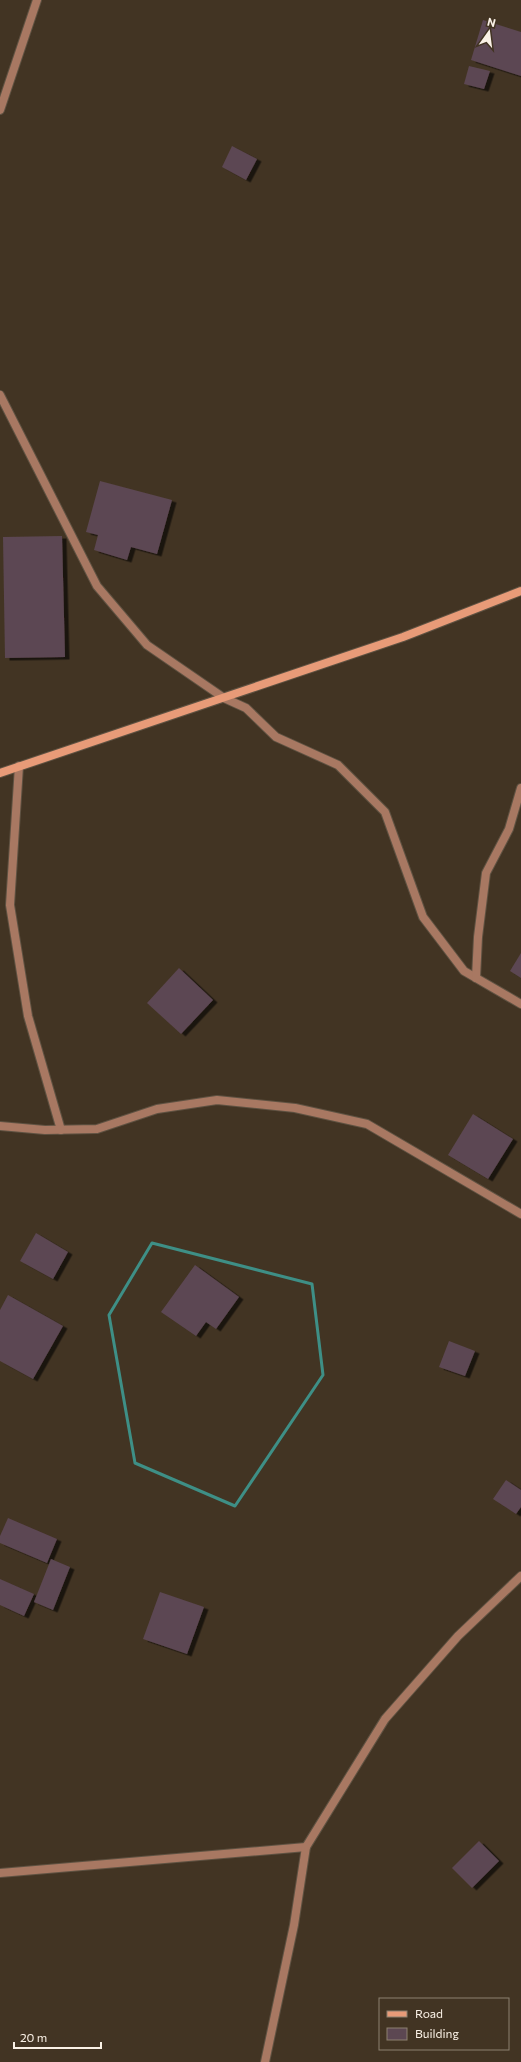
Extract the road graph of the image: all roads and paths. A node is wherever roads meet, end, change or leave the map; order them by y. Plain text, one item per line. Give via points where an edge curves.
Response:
1 (37, 0) edge
2 (0, 110) edge
3 (0, 395) edge
4 (521, 591) edge
5 (224, 698) junction
6 (19, 766) junction
7 (0, 773) edge
8 (521, 788) edge
9 (476, 978) junction
10 (521, 1004) edge
11 (0, 1126) edge
12 (61, 1130) junction
13 (521, 1214) edge
14 (521, 1576) edge
15 (306, 1847) junction
16 (0, 1873) edge
17 (265, 2062) edge

1 - 2 street
3 - 5 street via 97,586 147,645
4 - 5 street via 403,637
5 - 6 street
5 - 9 street via 246,708 276,737 338,765 385,812 423,917 464,971
6 - 7 street
6 - 12 street via 10,905 28,1016
8 - 9 street via 509,829 486,873
9 - 10 street
11 - 12 street
12 - 13 street via 97,1129 157,1109 217,1100 295,1108 367,1124
14 - 15 street via 458,1636 385,1719
15 - 16 street
15 - 17 street via 294,1924

